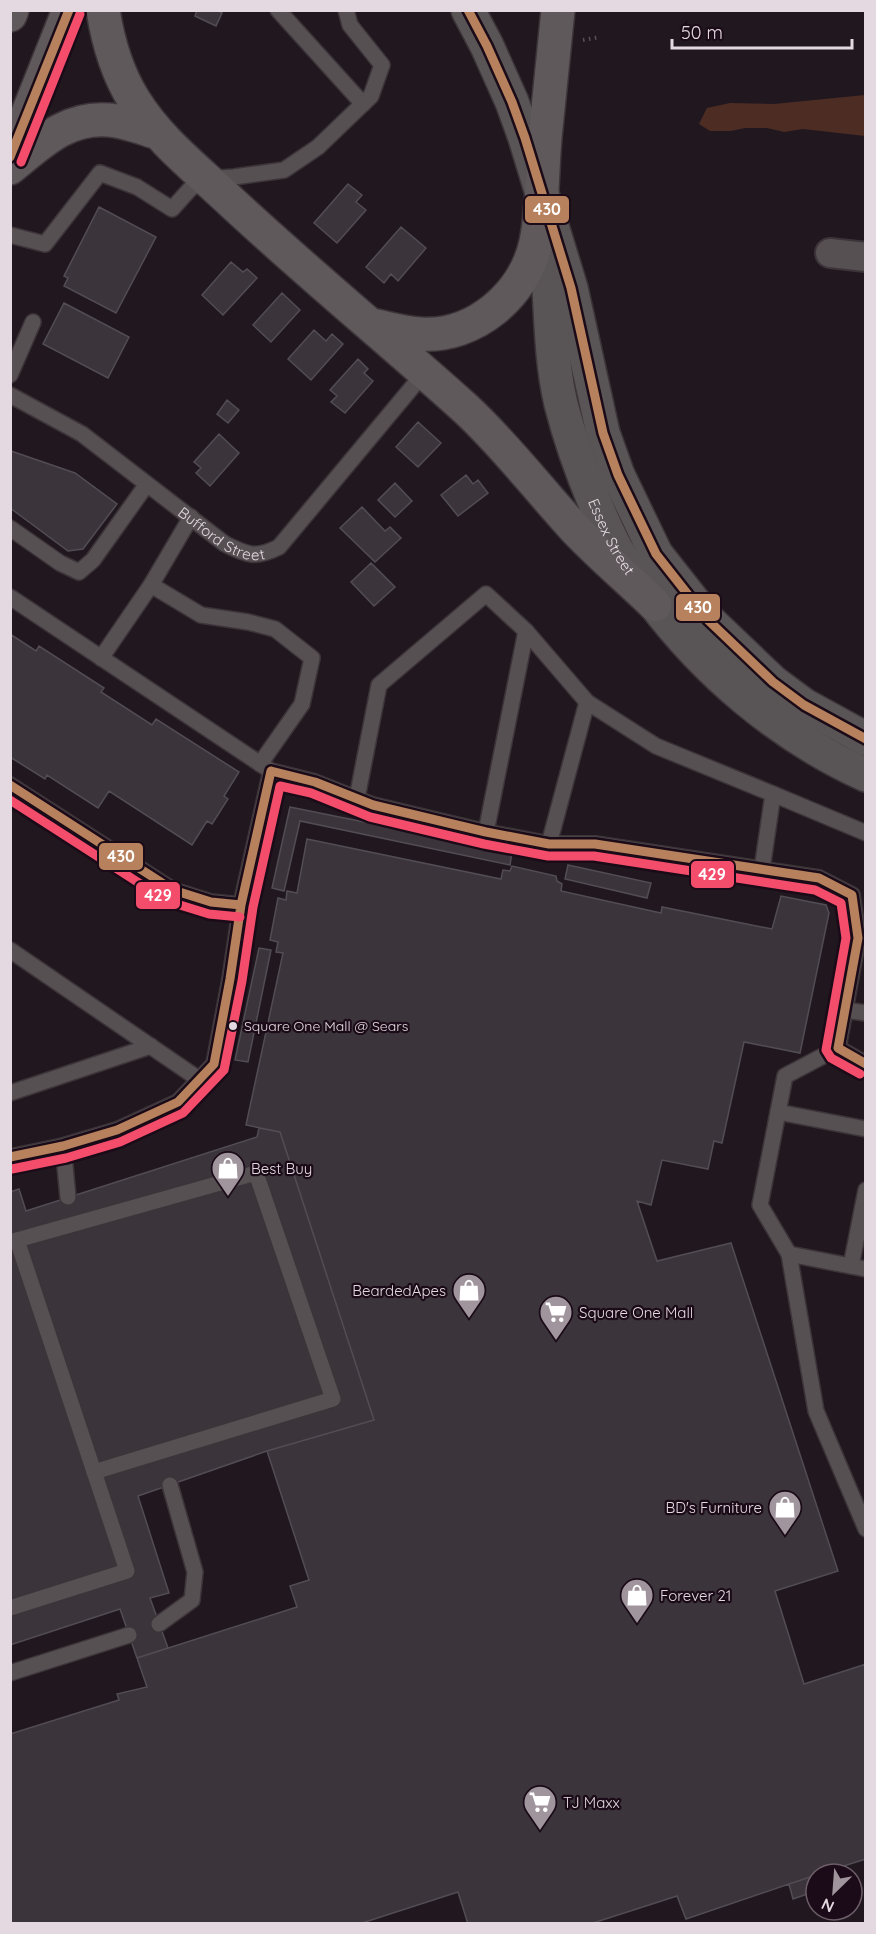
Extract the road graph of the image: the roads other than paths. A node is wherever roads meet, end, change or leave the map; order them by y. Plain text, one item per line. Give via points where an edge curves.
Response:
1 (12, 10) edge
2 (69, 10) edge
3 (103, 10) edge
4 (278, 10) edge
5 (346, 10) edge
6 (468, 10) edge
7 (558, 10) edge
8 (10, 15) edge
9 (363, 104) junction
10 (158, 134) junction
11 (10, 158) edge
12 (10, 168) edge
13 (206, 178) junction
14 (543, 192) junction
15 (10, 235) edge
16 (830, 254) dead end
17 (866, 257) edge
18 (33, 322) dead end
19 (371, 325) junction
20 (424, 373) junction
21 (10, 375) edge
22 (10, 395) edge
23 (147, 484) junction
24 (191, 518) junction
25 (10, 528) edge
26 (151, 585) junction
27 (10, 597) edge
28 (655, 605) junction
29 (526, 631) junction
30 (101, 658) junction
31 (587, 702) junction
32 (866, 739) edge
33 (265, 768) junction
34 (866, 775) edge
35 (10, 785) edge
36 (773, 794) junction
37 (357, 798) junction
38 (486, 832) junction
39 (866, 833) edge
40 (549, 844) junction
41 (762, 870) junction
42 (241, 905) junction
43 (10, 950) edge
44 (845, 1010) junction
45 (866, 1013) edge
46 (151, 1046) junction
47 (838, 1048) junction
48 (866, 1064) edge
49 (200, 1080) junction
50 (10, 1093) edge
51 (778, 1112) junction
52 (866, 1129) edge
53 (63, 1146) junction
54 (10, 1157) edge
55 (866, 1190) edge
56 (68, 1197) dead end
57 (14, 1241) edge
58 (789, 1254) junction
59 (858, 1267) edge
60 (94, 1472) junction
61 (170, 1485) dead end
62 (866, 1529) edge
63 (10, 1608) edge
64 (159, 1624) dead end
65 (129, 1635) dead end
66 (10, 1673) edge

1 - 8 highway
2 - 11 highway
3 - 10 highway via 118,69
4 - 9 lane
5 - 9 lane via 350,25 382,65 371,96
6 - 14 main road, Essex Street via 512,102
7 - 14 highway
9 - 13 lane via 318,147 284,170
10 - 12 highway via 107,120 75,123 45,139
10 - 13 highway
13 - 15 lane via 172,209 137,187 100,173 45,244
13 - 19 highway
14 - 19 highway via 536,244 512,291 494,310 475,324 450,332 421,334
14 - 28 main road, Essex Street via 561,403 601,516 615,546
14 - 32 main road, Essex Street via 571,288 603,433 618,475 656,554 708,620 773,682 804,705
16 - 17 street
18 - 21 lane
19 - 20 highway
20 - 24 lane, Bufford Street via 279,547 264,555 246,554 225,544
20 - 28 highway via 491,433 577,531
22 - 23 lane, Bufford Street via 82,434
23 - 24 lane, Bufford Street
23 - 25 lane via 93,560 79,572 60,564
24 - 26 lane
26 - 30 lane
26 - 33 lane via 201,615 275,629 312,658 302,704
27 - 30 lane
28 - 34 main road, Essex Street via 698,656 744,698 805,744
29 - 31 lane
29 - 37 lane via 486,594 379,685
29 - 38 lane
30 - 33 lane
31 - 36 lane via 656,746
31 - 40 lane
33 - 37 lane
33 - 42 lane
35 - 42 lane via 173,890 211,902
36 - 39 lane
36 - 41 lane
37 - 38 lane
38 - 40 lane
40 - 41 lane via 595,844
41 - 44 lane via 819,878 852,896 858,938
42 - 49 lane via 214,1064
43 - 46 lane
44 - 45 lane
44 - 47 lane
46 - 49 lane
46 - 50 lane
47 - 48 lane
47 - 51 lane via 785,1076
49 - 53 lane via 178,1102 117,1130
51 - 52 lane
51 - 58 lane via 760,1205
53 - 54 lane
53 - 56 lane
55 - 59 lane
57 - 60 lane
57 - 60 lane via 256,1173 333,1399
58 - 59 lane
58 - 62 lane via 816,1411
60 - 63 lane via 127,1571
61 - 64 lane via 195,1572 192,1600
65 - 66 lane

